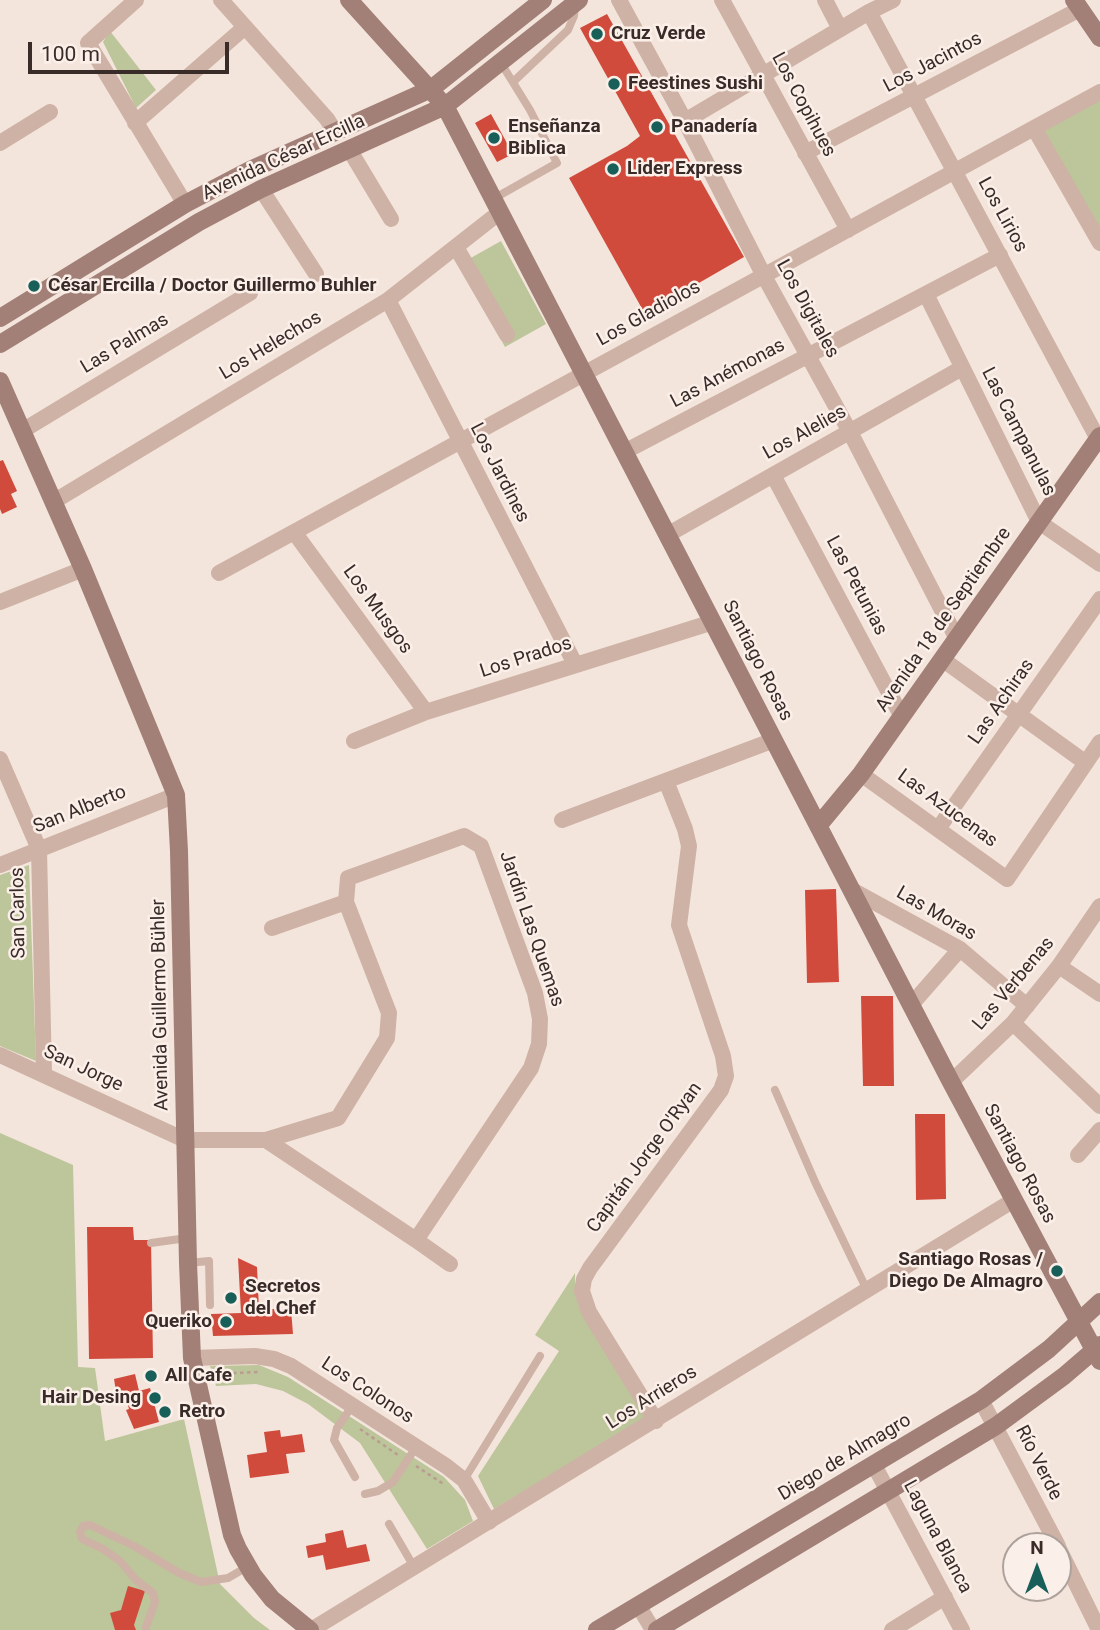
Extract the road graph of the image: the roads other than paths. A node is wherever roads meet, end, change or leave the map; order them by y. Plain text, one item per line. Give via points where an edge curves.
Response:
1 (136, 0) edge
2 (221, 0) edge
3 (349, 0) edge
4 (543, 0) edge
5 (619, 0) edge
6 (722, 0) edge
7 (825, 0) edge
8 (893, 0) edge
9 (577, 2) edge
10 (1077, 4) edge
11 (869, 12) junction
12 (245, 27) junction
13 (840, 29) junction
14 (499, 36) junction
15 (1100, 38) edge
16 (500, 62) junction
17 (763, 75) junction
18 (513, 82) junction
19 (431, 89) junction
20 (1100, 92) edge
21 (915, 97) junction
22 (445, 106) junction
23 (50, 112) dead end
24 (685, 121) junction
25 (135, 123) junction
26 (1034, 128) junction
27 (329, 135) junction
28 (0, 143) edge
29 (342, 153) junction
30 (805, 153) junction
31 (954, 172) junction
32 (261, 189) junction
33 (207, 192) junction
34 (185, 204) junction
35 (497, 206) junction
36 (219, 211) junction
37 (391, 219) dead end
38 (848, 230) junction
39 (1100, 243) edge
40 (456, 247) junction
41 (1000, 255) junction
42 (92, 261) junction
43 (316, 274) dead end
44 (764, 276) junction
45 (105, 279) junction
46 (250, 293) dead end
47 (926, 294) junction
48 (388, 300) junction
49 (0, 318) edge
50 (507, 335) dead end
51 (0, 344) edge
52 (808, 356) junction
53 (962, 368) junction
54 (584, 374) junction
55 (0, 381) edge
56 (22, 430) junction
57 (850, 432) junction
58 (1099, 438) edge
59 (460, 442) junction
60 (625, 452) junction
61 (773, 475) junction
62 (53, 502) junction
63 (1040, 522) junction
64 (294, 532) junction
65 (667, 535) junction
66 (1100, 564) edge
67 (83, 569) junction
68 (219, 573) dead end
69 (1100, 599) edge
70 (0, 602) edge
71 (713, 622) junction
72 (957, 639) junction
73 (943, 659) junction
74 (575, 664) junction
75 (426, 712) junction
76 (1018, 715) junction
77 (902, 717) junction
78 (774, 740) junction
79 (354, 741) dead end
80 (1100, 742) edge
81 (0, 759) edge
82 (1086, 763) junction
83 (861, 774) junction
84 (666, 781) junction
85 (176, 795) junction
86 (562, 820) dead end
87 (818, 825) junction
88 (938, 829) junction
89 (38, 849) junction
90 (0, 865) edge
91 (852, 890) junction
92 (346, 902) junction
93 (1100, 906) edge
94 (272, 928) dead end
95 (960, 949) junction
96 (1059, 966) junction
97 (1100, 994) edge
98 (912, 1005) junction
99 (1027, 1006) junction
100 (1013, 1023) junction
101 (0, 1055) edge
102 (44, 1074) junction
103 (951, 1082) junction
104 (775, 1090) dead end
105 (1100, 1106) edge
106 (1100, 1129) edge
107 (185, 1140) junction
108 (266, 1140) junction
109 (1078, 1155) dead end
110 (1014, 1200) junction
111 (187, 1238) junction
112 (416, 1240) junction
113 (151, 1243) dead end
114 (188, 1263) junction
115 (450, 1264) dead end
116 (866, 1289) junction
117 (1100, 1302) edge
118 (210, 1305) dead end
119 (1080, 1323) junction
120 (1098, 1352) edge
121 (540, 1356) dead end
122 (203, 1363) junction
123 (981, 1400) junction
124 (348, 1412) junction
125 (656, 1421) junction
126 (996, 1426) junction
127 (412, 1454) junction
128 (874, 1465) junction
129 (355, 1478) dead end
130 (464, 1480) junction
131 (890, 1490) junction
132 (365, 1494) dead end
133 (489, 1521) junction
134 (389, 1524) dead end
135 (1051, 1532) edge
136 (247, 1567) junction
137 (414, 1567) junction
138 (1072, 1575) edge
139 (945, 1597) junction
140 (638, 1605) junction
141 (146, 1627) dead end
142 (310, 1630) edge
143 (597, 1630) edge
144 (655, 1630) edge
145 (892, 1630) edge
146 (962, 1630) edge
147 (1099, 1630) edge

1 - 25 street via 88,43
2 - 12 street
3 - 19 main road, Santiago Rosas
4 - 14 main road, Avenida César Ercilla
5 - 24 street, Los Digitales
6 - 17 street, Los Copihues
7 - 13 street
8 - 11 street
9 - 16 main road, Avenida César Ercilla
9 - 18 lane via 568,30
10 - 15 main road
10 - 21 street, Los Jacintos
11 - 13 street
11 - 21 street, Los Lirios
12 - 25 street
12 - 27 street via 327,119
13 - 17 street
14 - 16 main road
14 - 19 main road, Avenida César Ercilla
16 - 18 lane
16 - 22 main road, Avenida César Ercilla
17 - 24 street
17 - 30 street, Los Copihues
18 - 35 lane via 557,163
19 - 22 main road, Santiago Rosas
19 - 27 main road, Avenida César Ercilla
20 - 26 street, Los Gladiolos
21 - 30 street, Los Jacintos
21 - 31 street, Los Lirios
22 - 29 main road, Avenida César Ercilla
22 - 35 main road, Santiago Rosas
23 - 28 street
24 - 44 street, Los Digitales
25 - 34 street
26 - 31 street, Los Gladiolos
26 - 39 street
27 - 29 main road
27 - 33 main road, Avenida César Ercilla
29 - 32 main road, Avenida César Ercilla
29 - 37 street
30 - 38 street, Los Copihues
31 - 38 street, Los Gladiolos
31 - 41 street, Los Lirios
32 - 36 main road, Avenida César Ercilla
32 - 43 street
33 - 34 main road, Avenida César Ercilla
33 - 36 main road
34 - 42 main road, Avenida César Ercilla
35 - 40 street, Los Helechos
35 - 54 main road, Santiago Rosas
36 - 45 main road, Avenida César Ercilla
38 - 44 street, Los Gladiolos
40 - 48 street, Los Helechos
40 - 50 street
41 - 47 street, Las Anémonas
41 - 58 street, Los Lirios
42 - 45 main road
42 - 49 main road, Avenida César Ercilla
44 - 52 street, Los Digitales
44 - 54 street, Los Gladiolos
45 - 51 main road, Avenida César Ercilla
46 - 56 street, Las Palmas
47 - 52 street, Las Anémonas
47 - 53 street, Las Campanulas
48 - 59 street, Los Jardines
48 - 62 street, Los Helechos
52 - 57 street, Los Digitales
52 - 60 street, Las Anémonas
53 - 57 street, Los Alelies
53 - 63 street, Las Campanulas
54 - 59 street, Los Gladiolos
54 - 60 main road, Santiago Rosas
55 - 56 main road, Avenida Guillermo Bühler
56 - 62 main road, Avenida Guillermo Bühler
57 - 61 street, Los Alelies
57 - 72 street, Los Digitales
58 - 63 main road, Avenida 18 de Septiembre
59 - 64 street, Los Gladiolos
59 - 74 street, Los Jardines
60 - 65 main road, Santiago Rosas
61 - 65 street, Los Alelies
61 - 77 street, Las Petunias
62 - 67 main road, Avenida Guillermo Bühler
63 - 66 street, Las Campanulas
63 - 72 main road, Avenida 18 de Septiembre
64 - 68 street, Los Gladiolos
64 - 75 street, Los Musgos
65 - 71 main road, Santiago Rosas
67 - 70 street
67 - 85 main road, Avenida Guillermo Bühler
69 - 76 street, Las Achiras
71 - 74 street, Los Prados
71 - 78 main road, Santiago Rosas
72 - 73 main road, Avenida 18 de Septiembre
73 - 76 street
73 - 77 main road, Avenida 18 de Septiembre
74 - 75 street, Los Prados
75 - 79 street, Los Prados
76 - 82 street
76 - 88 street, Las Achiras
77 - 83 main road, Avenida 18 de Septiembre
78 - 84 street
78 - 87 main road, Santiago Rosas
80 - 82 street
81 - 89 street, San Carlos
82 - 88 street, Las Azucenas via 1007,879
83 - 87 main road, Avenida 18 de Septiembre
83 - 88 street, Las Azucenas
84 - 86 street
84 - 125 street, Capitán Jorge O'Ryan via 689,846 679,925 726,1076 721,1090 590,1268 582,1291 589,1312
85 - 89 street, San Alberto
85 - 107 main road, Avenida Guillermo Bühler
87 - 91 main road, Santiago Rosas
89 - 90 street, San Alberto
89 - 102 street, San Carlos
91 - 95 street, Las Moras
91 - 98 main road, Santiago Rosas
92 - 94 street
92 - 108 street via 389,1013 387,1038 338,1118
92 - 112 street, Jardín Las Quemas via 348,878 464,836 481,846 538,1006 540,1032 531,1068
93 - 96 street, Las Verbenas
95 - 98 street
95 - 99 street, Las Moras
96 - 97 street
96 - 99 street, Las Verbenas
98 - 103 main road, Santiago Rosas
99 - 100 street, Las Verbenas
100 - 103 street, Las Verbenas
100 - 105 street
101 - 102 street, San Jorge
102 - 107 street, San Jorge
103 - 110 main road, Santiago Rosas
104 - 116 lane
106 - 109 street
107 - 108 street
107 - 111 main road, Avenida Guillermo Bühler
108 - 112 street
110 - 116 street, Los Arrieros
110 - 119 main road, Santiago Rosas
111 - 113 lane
111 - 114 main road, Avenida Guillermo Bühler
112 - 115 street
114 - 118 lane via 209,1261
114 - 122 main road, Avenida Guillermo Bühler
116 - 125 street, Los Arrieros
117 - 119 main road, Diego de Almagro
119 - 120 main road, Santiago Rosas
119 - 123 main road, Diego de Almagro
120 - 126 main road
121 - 130 lane
122 - 124 street, Los Colonos via 255,1356 274,1359 291,1366
122 - 136 main road, Avenida Guillermo Bühler via 232,1535
123 - 126 street, Río Verde
123 - 128 main road, Diego de Almagro
124 - 127 street, Los Colonos
124 - 129 lane via 335,1433 335,1444
125 - 133 street, Los Arrieros
126 - 131 main road
126 - 135 street, Río Verde
127 - 130 street, Los Colonos
127 - 132 lane via 387,1486
128 - 131 street, Laguna Blanca
128 - 140 main road, Diego de Almagro
130 - 133 street, Los Colonos
131 - 139 street, Laguna Blanca
131 - 144 main road
133 - 137 street, Los Arrieros
134 - 137 lane
136 - 141 lane via 228,1578 201,1582 136,1546 83,1526 82,1539 120,1561 153,1593 155,1602
136 - 142 main road, Avenida Guillermo Bühler via 272,1600
137 - 142 street, Los Arrieros
138 - 147 street, Río Verde
139 - 145 street
139 - 146 street, Laguna Blanca
140 - 143 main road, Diego de Almagro
140 - 144 street

